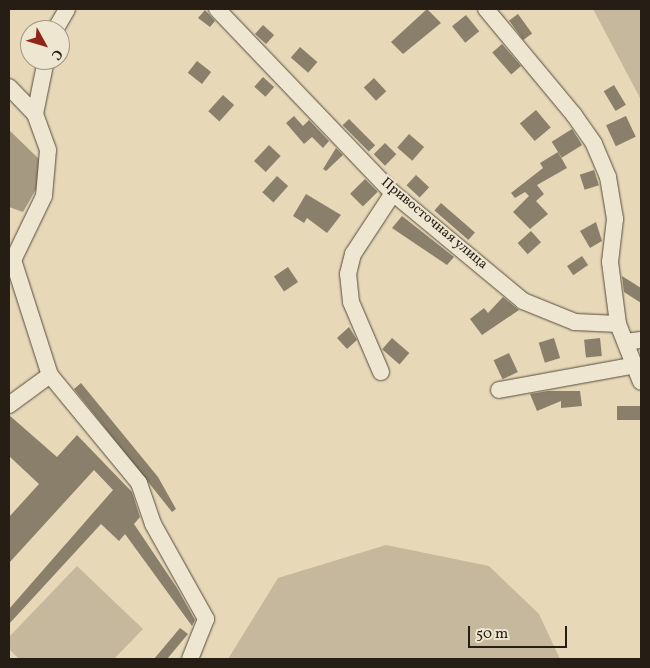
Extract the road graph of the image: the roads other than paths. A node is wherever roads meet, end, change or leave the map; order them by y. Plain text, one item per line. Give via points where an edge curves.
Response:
1 (67, 9) edge
2 (217, 9) edge
3 (486, 9) edge
4 (61, 20) edge
5 (44, 70) edge
6 (9, 87) edge
7 (34, 114) junction
8 (393, 193) junction
9 (11, 258) edge
10 (618, 324) junction
11 (634, 341) edge
12 (636, 364) junction
13 (381, 372) dead end
14 (50, 375) junction
15 (641, 382) edge
16 (499, 390) dead end
17 (9, 405) edge
18 (190, 659) edge

1 - 4 street
2 - 8 street, Привосточная улица
3 - 10 street via 574,115 605,169 615,220 610,262
5 - 7 street
6 - 7 street
7 - 9 street via 48,150 44,196
8 - 10 street, Привосточная улица via 542,312 575,322
8 - 13 street via 353,254 348,274 351,302
9 - 14 street
10 - 11 street
11 - 12 street
12 - 15 street
12 - 16 street
14 - 17 street
14 - 18 street via 139,483 153,524 206,619

